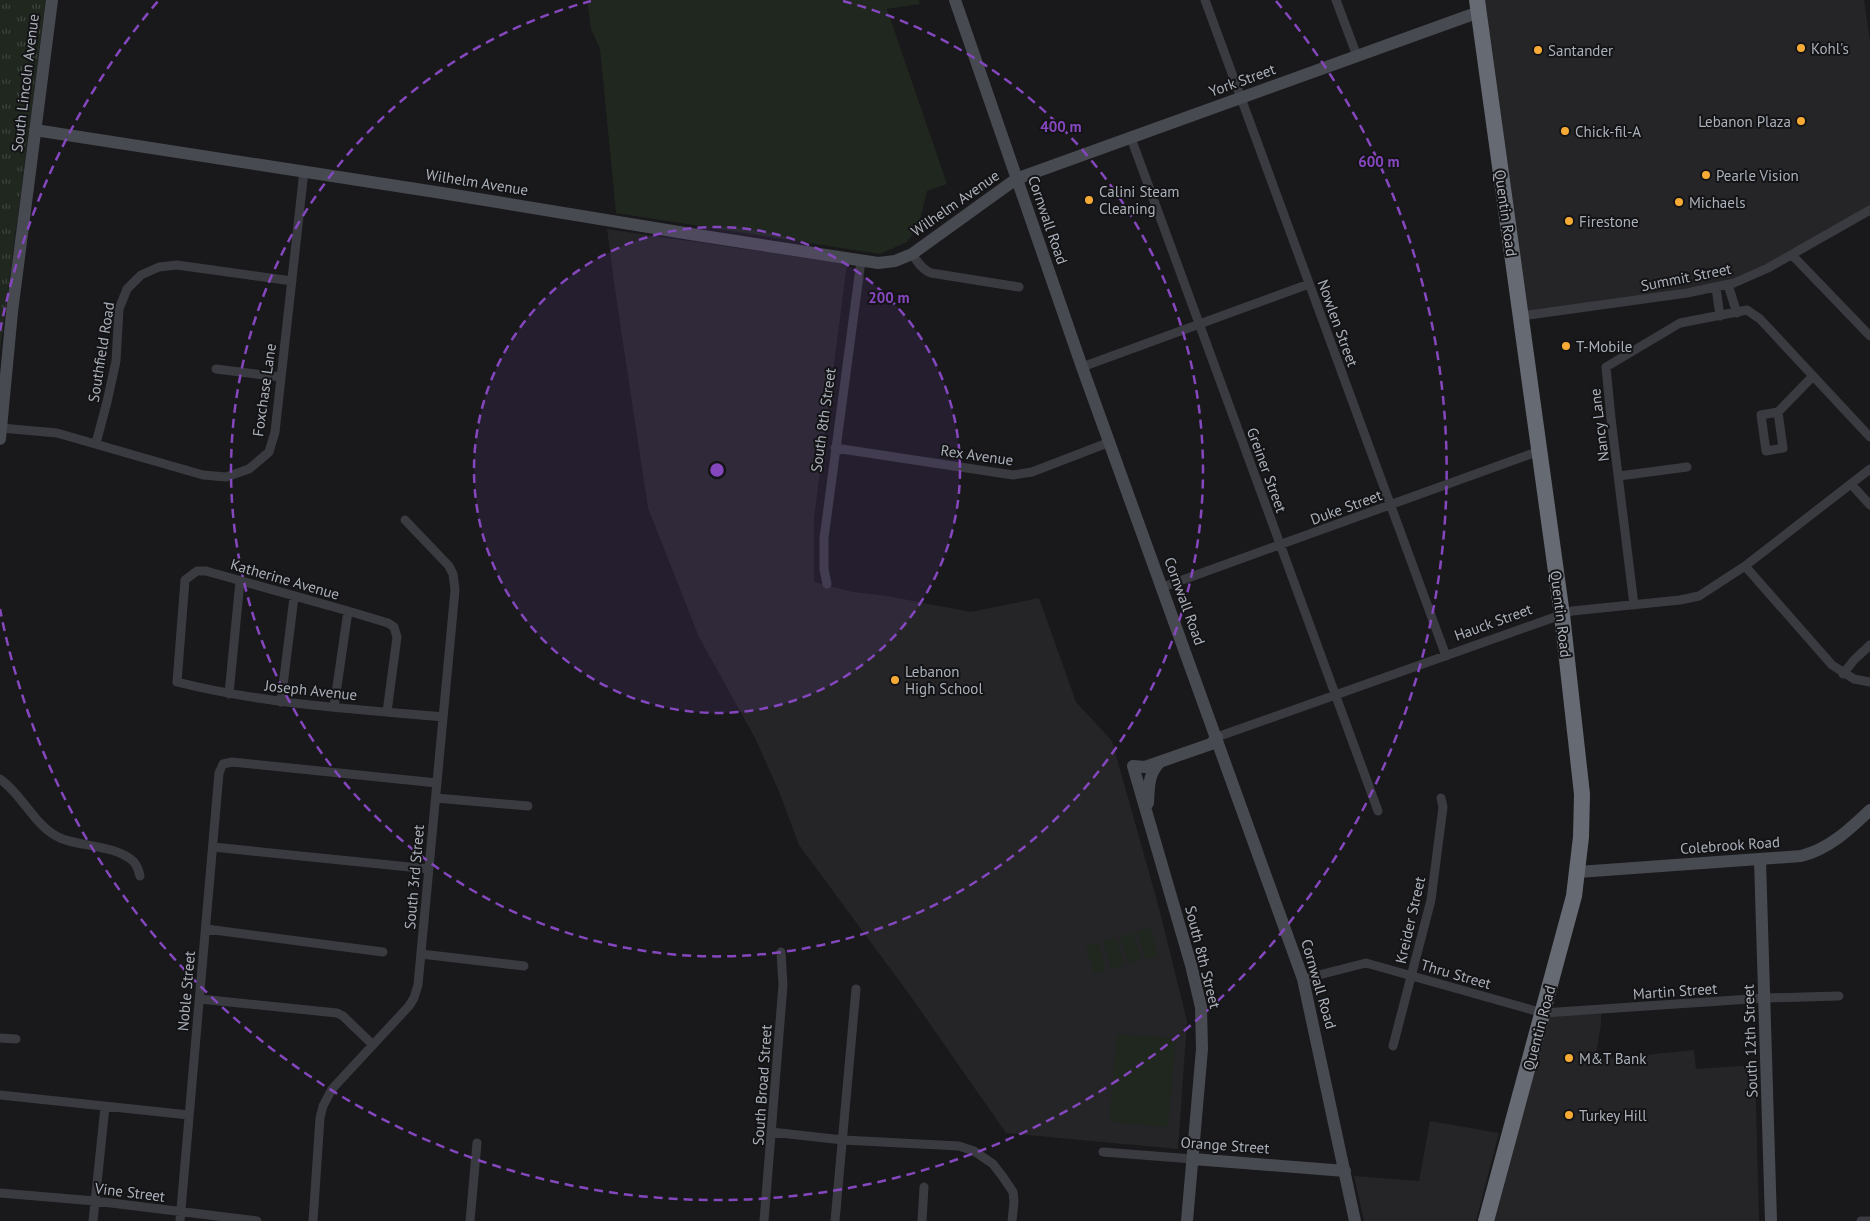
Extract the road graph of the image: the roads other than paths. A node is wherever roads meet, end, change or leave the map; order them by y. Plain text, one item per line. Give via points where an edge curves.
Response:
1 (52, 0) edge
2 (955, 0) edge
3 (1205, 0) edge
4 (1336, 0) edge
5 (1478, 6) edge
6 (1356, 56) junction
7 (1241, 98) junction
8 (35, 130) junction
9 (1131, 138) junction
10 (304, 172) junction
11 (1016, 180) junction
12 (1870, 210) edge
13 (912, 254) junction
14 (1792, 255) junction
15 (861, 261) junction
16 (292, 281) junction
17 (1309, 284) junction
18 (1728, 285) junction
19 (1019, 287) dead end
20 (1716, 288) junction
21 (1736, 313) junction
22 (1521, 316) junction
23 (1720, 316) junction
24 (1199, 324) junction
25 (1870, 336) edge
26 (1082, 367) junction
27 (216, 369) dead end
28 (1813, 376) junction
29 (281, 377) junction
30 (1778, 412) dead end
31 (0, 433) edge
32 (1870, 437) edge
33 (1110, 442) junction
34 (96, 443) junction
35 (835, 448) junction
36 (1539, 451) junction
37 (1687, 467) dead end
38 (1870, 469) edge
39 (1619, 476) junction
40 (1850, 484) junction
41 (1391, 505) junction
42 (1870, 505) edge
43 (405, 520) dead end
44 (1280, 545) junction
45 (1745, 566) junction
46 (240, 581) junction
47 (827, 584) dead end
48 (1163, 588) junction
49 (294, 597) junction
50 (1634, 605) junction
51 (348, 611) junction
52 (1562, 614) junction
53 (1870, 645) edge
54 (1446, 656) junction
55 (1843, 674) junction
56 (177, 682) joint
57 (1870, 682) edge
58 (229, 694) junction
59 (1336, 695) junction
60 (280, 702) junction
61 (334, 707) junction
62 (387, 712) junction
63 (443, 717) junction
64 (1217, 737) junction
65 (1160, 761) junction
66 (1134, 766) junction
67 (0, 779) edge
68 (437, 783) junction
69 (436, 798) junction
70 (1442, 798) dead end
71 (528, 806) dead end
72 (1870, 810) edge
73 (1378, 811) dead end
74 (1148, 816) junction
75 (213, 847) junction
76 (1760, 860) junction
77 (429, 869) junction
78 (1578, 872) junction
79 (140, 876) dead end
80 (206, 929) junction
81 (382, 952) dead end
82 (781, 952) dead end
83 (421, 954) junction
84 (524, 966) dead end
85 (1411, 976) junction
86 (1304, 979) junction
87 (856, 989) dead end
88 (1839, 996) dead end
89 (1765, 998) junction
90 (200, 999) junction
91 (1543, 1013) junction
92 (0, 1038) edge
93 (16, 1039) dead end
94 (374, 1045) junction
95 (1393, 1046) dead end
96 (0, 1095) edge
97 (105, 1106) junction
98 (189, 1115) junction
99 (771, 1132) junction
100 (843, 1140) junction
101 (477, 1144) dead end
102 (1103, 1152) dead end
103 (1193, 1159) junction
104 (1345, 1170) junction
105 (924, 1187) dead end
106 (0, 1193) edge
107 (95, 1201) junction
108 (180, 1216) edge
109 (93, 1221) edge
110 (256, 1221) edge
111 (313, 1221) edge
112 (470, 1221) edge
113 (764, 1221) edge
114 (835, 1221) edge
115 (922, 1221) edge
116 (1012, 1221) edge
117 (1187, 1221) edge
118 (1355, 1221) edge
119 (1486, 1221) edge
120 (1771, 1221) edge
121 (1862, 1221) edge
122 (1870, 1221) edge

1 - 8 main road, South Lincoln Avenue
2 - 11 main road, Cornwall Road
3 - 7 street, Nowlen Street
4 - 6 street
5 - 6 main road, York Street
5 - 22 highway, Quentin Road
6 - 7 main road, York Street
7 - 9 main road, York Street
7 - 17 street, Nowlen Street
8 - 10 main road, Wilhelm Avenue
8 - 31 main road, South Lincoln Avenue
9 - 11 main road, York Street
9 - 24 street, Greiner Street
10 - 15 main road, Wilhelm Avenue
10 - 16 street, Foxchase Lane
11 - 13 main road, Wilhelm Avenue
11 - 26 main road, Cornwall Road
12 - 14 street, Summit Street
13 - 15 main road, Wilhelm Avenue via 887,262
13 - 19 street, Wilhelm Avenue via 921,267 931,273
14 - 18 street, Summit Street
14 - 25 street
15 - 35 street, South 8th Street
16 - 29 street, Foxchase Lane
16 - 34 street, Southfield Road via 178,265 159,267 141,275 127,289 119,309 116,361
17 - 24 street
17 - 41 street, Nowlen Street
18 - 20 street, Summit Street
18 - 21 street
20 - 22 street, Summit Street
20 - 23 street
21 - 23 street
21 - 28 street via 1747,310 1760,319
22 - 36 highway, Quentin Road
23 - 39 street, Nancy Lane via 1680,323 1606,368
24 - 26 street
24 - 44 street, Greiner Street
26 - 33 main road, Cornwall Road
27 - 29 street
28 - 30 street
28 - 32 street
29 - 34 street, Foxchase Lane via 275,432 268,452 249,469 226,477 203,475
31 - 34 street, Foxchase Lane via 57,433
33 - 35 street, Rex Avenue via 1032,472 1013,475
33 - 48 main road, Cornwall Road
35 - 47 street, South 8th Street via 824,538
36 - 41 street, Duke Street
36 - 52 highway, Quentin Road
37 - 39 street
38 - 40 street, Hauck Street
39 - 50 street, Nancy Lane
40 - 42 street
40 - 45 street, Hauck Street
41 - 44 street, Duke Street
41 - 54 street, Nowlen Street
43 - 63 street, South 3rd Street via 443,558 455,582
44 - 48 street, Duke Street
44 - 59 street, Greiner Street
45 - 50 street, Hauck Street via 1699,596
45 - 55 street via 1823,656
46 - 49 street, Katherine Avenue
46 - 56 street, Katherine Avenue via 206,571 197,571 185,580
46 - 58 street
48 - 64 main road, Cornwall Road
49 - 51 street, Katherine Avenue
49 - 60 street
50 - 52 street, Hauck Street
51 - 61 street
51 - 62 street, Katherine Avenue via 394,627 397,637
52 - 54 street, Hauck Street
52 - 78 highway, Quentin Road via 1582,794
53 - 55 street
54 - 59 street, Hauck Street
55 - 57 street
56 - 58 street, Joseph Avenue
58 - 60 street, Joseph Avenue
59 - 64 street, Hauck Street
59 - 73 street, Greiner Street
60 - 61 street, Joseph Avenue
61 - 62 street, Joseph Avenue
62 - 63 street, Joseph Avenue
63 - 68 street, South 3rd Street
64 - 65 main road, Hauck Street via 1211,744
64 - 66 main road, Hauck Street via 1208,736 1142,759
64 - 86 main road, Cornwall Road
65 - 66 main road, Hauck Street via 1145,767
65 - 74 main road via 1150,779
66 - 74 main road, South 8th Street
67 - 79 street via 54,835 129,859
68 - 69 street, South 3rd Street
68 - 75 street, Noble Street via 232,762 223,764 219,773
69 - 71 street
69 - 77 street, South 3rd Street
70 - 85 street, Kreider Street via 1431,900
72 - 76 main road, Colebrook Road via 1836,840 1813,853
74 - 103 main road, South 8th Street via 1201,1007 1202,1050
75 - 77 street
75 - 80 street, Noble Street
76 - 78 main road, Colebrook Road
76 - 89 main road, South 12th Street
77 - 83 street, South 3rd Street
78 - 91 highway, Quentin Road
80 - 81 street
80 - 90 street, Noble Street
82 - 99 street, South Broad Street via 783,985
83 - 84 street
83 - 94 street, South 3rd Street via 414,998
85 - 86 street, Thru Street via 1366,963
85 - 91 street, Thru Street
85 - 95 street, Kreider Street
86 - 104 main road, Cornwall Road
87 - 100 street
88 - 89 street, Martin Street
89 - 91 street, Martin Street
89 - 120 main road, South 12th Street
90 - 94 street via 337,1013
90 - 98 street, Noble Street
91 - 119 highway, Quentin Road
92 - 93 street
94 - 111 street, South 3rd Street via 332,1090 323,1106
96 - 97 street
97 - 98 street
97 - 107 street
98 - 108 street, Noble Street
99 - 100 street
99 - 113 street, South Broad Street
100 - 114 street
100 - 116 street via 959,1146 974,1151 993,1164 1012,1192
101 - 112 street
102 - 103 street, Orange Street
103 - 104 main road, Orange Street
103 - 117 main road, South 8th Street
104 - 118 main road, Cornwall Road
105 - 115 street
106 - 107 street, Vine Street
107 - 108 street, Vine Street
107 - 109 street
108 - 110 street, Vine Street
121 - 122 street

